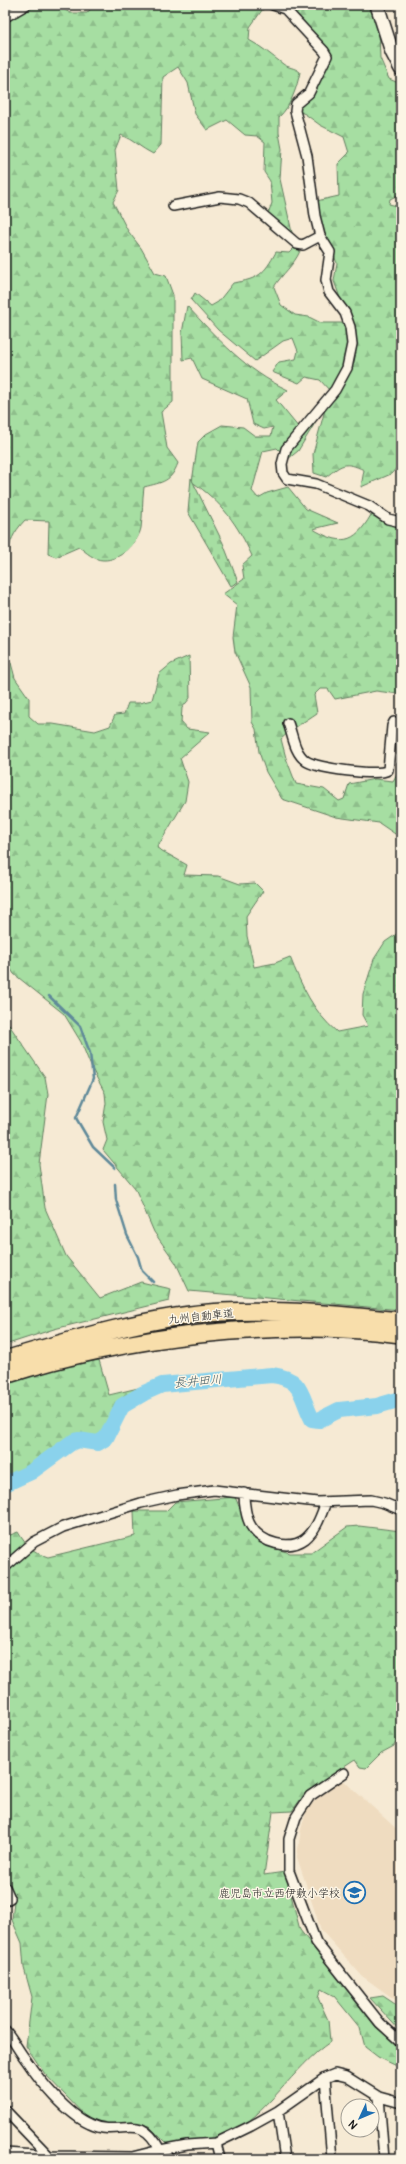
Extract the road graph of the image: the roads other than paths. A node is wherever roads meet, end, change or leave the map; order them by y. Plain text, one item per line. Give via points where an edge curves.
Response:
1 (26, 5) edge
2 (273, 5) edge
3 (377, 5) edge
4 (5, 17) edge
5 (401, 69) edge
6 (173, 206) dead end
7 (320, 236) junction
8 (401, 522) edge
9 (401, 722) edge
10 (288, 723) dead end
11 (401, 1321) edge
12 (401, 1334) edge
13 (5, 1360) edge
14 (5, 1375) edge
15 (244, 1493) junction
16 (326, 1502) junction
17 (401, 1510) edge
18 (5, 1567) edge
19 (344, 1773) dead end
20 (5, 1887) edge
21 (5, 1901) edge
22 (5, 2030) edge
23 (401, 2042) edge
24 (325, 2078) junction
25 (379, 2097) junction
26 (401, 2103) edge
27 (5, 2110) edge
28 (278, 2111) junction
29 (216, 2143) junction
30 (160, 2150) junction
31 (5, 2153) edge
32 (51, 2158) edge
33 (110, 2158) edge
34 (220, 2159) edge
35 (285, 2159) edge
36 (332, 2159) edge
37 (384, 2159) edge

1 - 4 street
2 - 7 street via 285,9 326,56 309,93 296,104 295,111 307,156 312,200
3 - 5 street via 392,52
6 - 7 street via 230,197 249,203 297,244 303,245
7 - 8 street via 330,252 326,280 329,292 345,313 352,344 348,368 335,390 286,449 282,464 283,473 287,479 316,484 369,506 388,519
9 - 10 street via 394,722 392,726 388,770 382,773 347,772 307,762 295,747
11 - 13 highway, 九州自動車道 via 315,1314 223,1312 188,1315 135,1325
12 - 14 highway, 九州自動車道 via 320,1330 252,1330 200,1334 90,1353
15 - 16 street
15 - 16 street via 244,1504 251,1526 265,1540 276,1544 296,1543 305,1539 317,1525
15 - 18 street via 214,1490 159,1498 127,1507 50,1533 34,1542
16 - 17 street via 371,1500
19 - 23 street via 310,1796 296,1817 290,1839 290,1871 316,1942 380,2023
20 - 21 street via 10,1898
22 - 30 street via 39,2078 78,2117 101,2128 140,2128 151,2134
24 - 25 street via 341,2074
24 - 28 street
24 - 36 street
25 - 26 street
25 - 37 street
27 - 32 street
28 - 29 street
28 - 35 street
29 - 30 street via 187,2144
29 - 34 street
30 - 33 street via 138,2157
31 - 32 street
32 - 33 street

